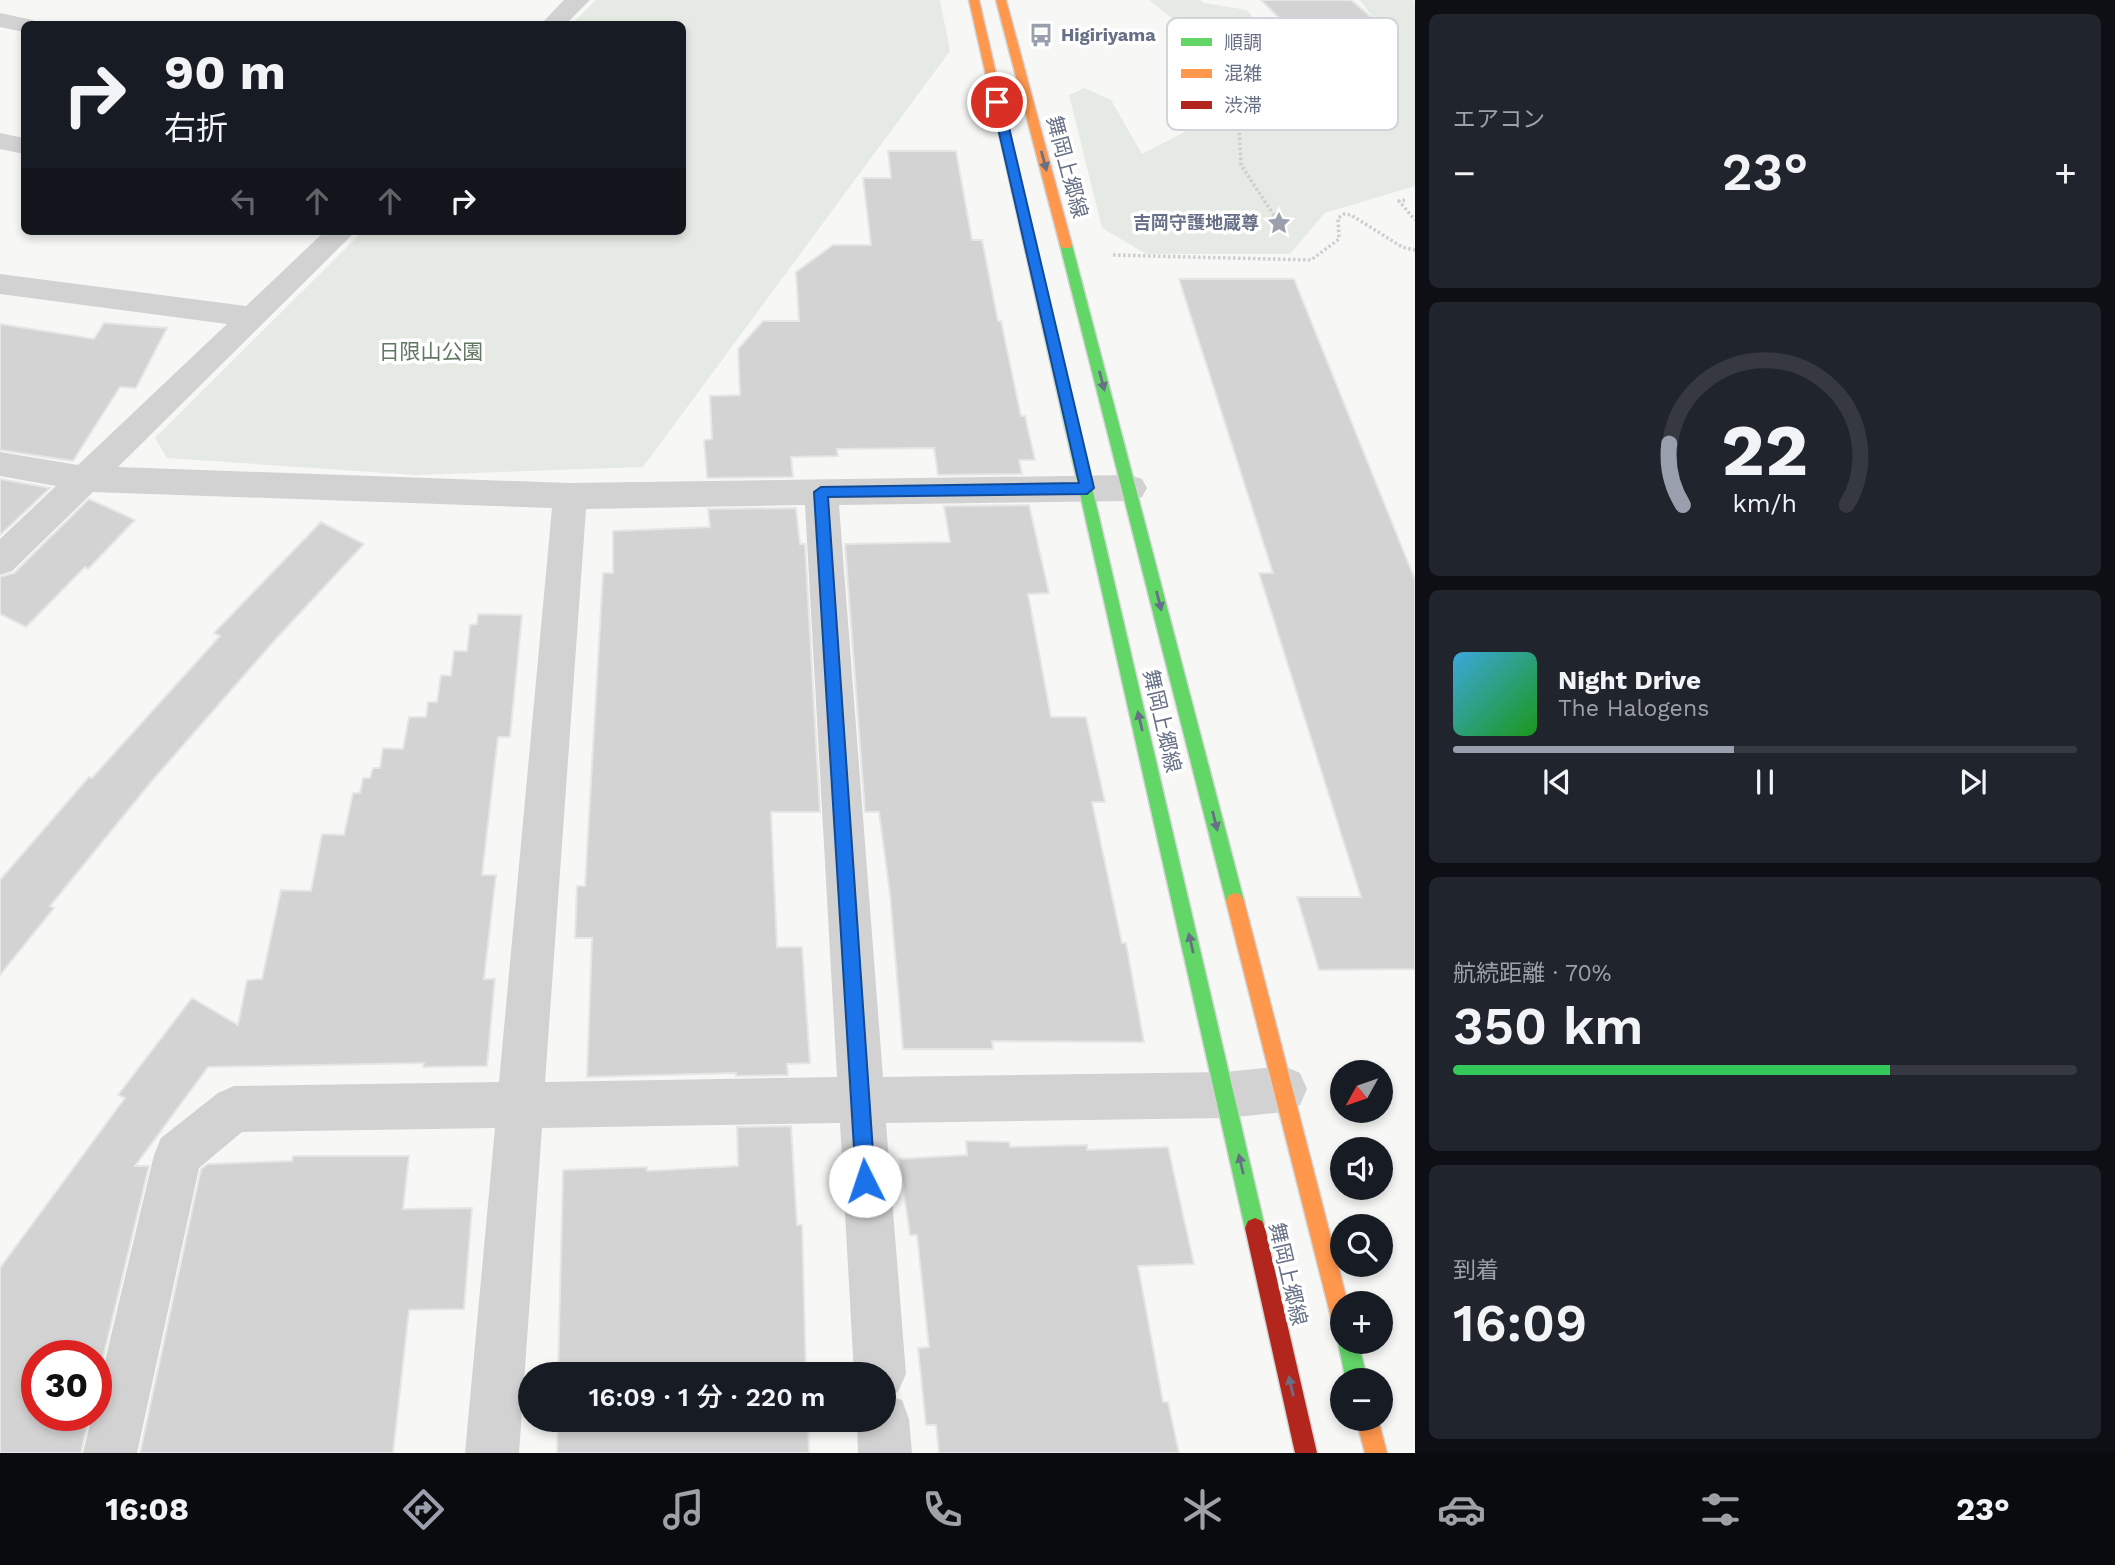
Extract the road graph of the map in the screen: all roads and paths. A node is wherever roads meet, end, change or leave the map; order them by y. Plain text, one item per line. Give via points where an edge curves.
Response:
1 (579, 0) edge
2 (974, 0) edge
3 (1001, 0) edge
4 (0, 20) edge
5 (556, 21) edge
6 (21, 24) edge
7 (1239, 130) edge
8 (0, 141) edge
9 (21, 145) edge
10 (1405, 200) dead end
11 (1275, 217) dead end
12 (1415, 220) edge
13 (338, 235) edge
14 (1415, 250) edge
15 (1109, 255) dead end
16 (0, 284) edge
17 (251, 317) junction
18 (0, 464) edge
19 (86, 479) junction
20 (1087, 488) junction
21 (1130, 488) junction
22 (821, 492) junction
23 (570, 496) junction
24 (0, 561) edge
25 (1284, 1089) junction
26 (1226, 1094) junction
27 (859, 1098) junction
28 (522, 1103) junction
29 (1334, 1291) edge
30 (879, 1362) edge
31 (1370, 1431) edge
32 (884, 1432) edge
33 (110, 1453) edge
34 (492, 1453) edge
35 (885, 1453) edge
36 (1306, 1453) edge
37 (1376, 1453) edge

1 - 5 street
2 - 20 street, 舞岡上郷線
3 -> 21 street, 舞岡上郷線
4 - 6 street
7 - 11 path via 1241,165
8 - 9 street
10 - 12 path via 1399,201
13 - 17 street
14 - 15 path via 1344,214 1338,218 1339,239 1311,260
16 - 17 street
17 - 19 street
18 - 19 street
19 - 23 street
19 - 24 street
20 - 21 street
20 - 22 street
26 -> 20 street, 舞岡上郷線
21 -> 25 street, 舞岡上郷線
22 - 23 street
22 - 27 street
23 - 28 street
25 - 26 street
25 - 29 street, 舞岡上郷線
26 - 27 street
36 -> 26 street, 舞岡上郷線
27 - 28 street
27 - 30 street
28 - 33 street via 234,1109 178,1154
28 - 34 street
31 - 37 street
32 - 35 street

